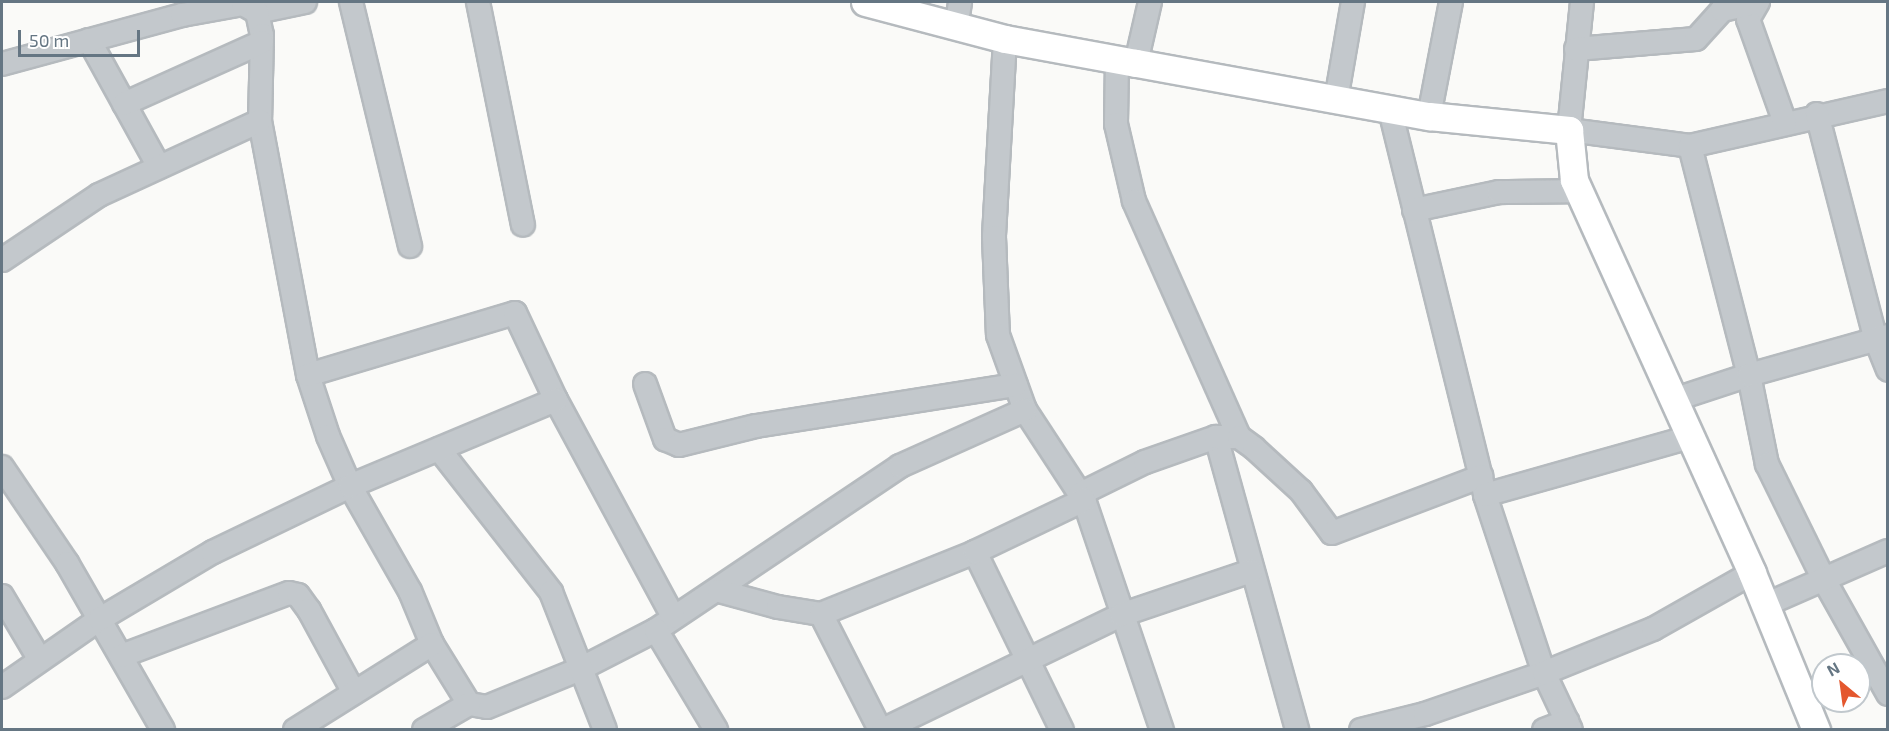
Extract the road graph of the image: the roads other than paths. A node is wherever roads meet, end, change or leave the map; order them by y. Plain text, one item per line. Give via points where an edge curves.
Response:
1 (305, 2) edge
2 (351, 2) edge
3 (478, 2) edge
4 (865, 2) edge
5 (1150, 2) edge
6 (1353, 2) edge
7 (1451, 2) edge
8 (1582, 2) edge
9 (1756, 2) edge
10 (257, 12) junction
11 (958, 15) edge
12 (1005, 39) junction
13 (89, 40) junction
14 (262, 42) junction
15 (1576, 49) junction
16 (1127, 61) junction
17 (2, 64) edge
18 (1336, 100) junction
19 (1887, 101) edge
20 (124, 104) junction
21 (1390, 110) junction
22 (1817, 114) junction
23 (1429, 116) junction
24 (260, 121) junction
25 (1785, 123) junction
26 (1569, 130) junction
27 (1690, 146) junction
28 (159, 167) junction
29 (1578, 190) junction
30 (1414, 210) junction
31 (523, 225) dead end
32 (410, 246) dead end
33 (2, 260) edge
34 (1882, 338) edge
35 (1887, 370) edge
36 (308, 375) junction
37 (1749, 375) junction
38 (645, 384) dead end
39 (1016, 386) junction
40 (556, 400) junction
41 (1673, 400) junction
42 (1025, 410) junction
43 (1216, 437) junction
44 (1239, 437) junction
45 (1690, 437) junction
46 (439, 449) junction
47 (2, 467) edge
48 (350, 486) junction
49 (1484, 486) junction
50 (1082, 497) junction
51 (1887, 551) edge
52 (975, 552) junction
53 (1251, 571) junction
54 (1752, 573) junction
55 (1823, 578) junction
56 (718, 591) junction
57 (2, 596) edge
58 (1765, 605) junction
59 (820, 614) junction
60 (1121, 615) junction
61 (100, 619) junction
62 (664, 623) junction
63 (432, 644) junction
64 (121, 656) junction
65 (1028, 658) junction
66 (40, 660) junction
67 (580, 669) junction
68 (1544, 673) junction
69 (2, 687) edge
70 (354, 693) junction
71 (1887, 694) edge
72 (469, 704) junction
73 (1569, 725) edge
74 (163, 729) edge
75 (295, 729) edge
76 (424, 729) edge
77 (605, 729) edge
78 (716, 729) edge
79 (882, 729) edge
80 (1062, 729) edge
81 (1162, 729) edge
82 (1297, 729) edge
83 (1361, 729) edge
84 (1544, 729) edge
85 (1816, 729) edge

1 - 10 street
2 - 32 street
3 - 31 street
4 - 11 main road
5 - 16 street
6 - 18 street
7 - 23 street
8 - 15 street
9 - 15 street via 1722,10 1696,39
9 - 25 street via 1748,19
10 - 13 street via 243,4 182,15
10 - 14 street
11 - 12 main road
12 - 16 main road
12 - 39 street via 994,237 998,335
13 - 17 street
13 - 20 street
14 - 20 street
14 - 24 street
15 - 26 street
16 - 18 main road
16 - 44 street via 1116,124 1134,201
18 - 21 main road
19 - 22 street
20 - 28 street
21 - 23 main road
21 - 30 street
22 - 25 street
22 - 34 street
23 - 26 main road
24 - 28 street
24 - 36 street
25 - 27 street
26 - 27 street
26 - 29 main road
27 - 37 street
28 - 33 street via 99,195
29 - 30 street via 1499,192
29 - 41 main road
30 - 49 street
34 - 35 street
34 - 37 street
36 - 40 street via 515,313
36 - 48 street
37 - 41 street
37 - 55 street via 1767,464
38 - 39 street via 665,439 679,445 756,426
39 - 42 street
40 - 46 street
40 - 62 street
41 - 45 main road
42 - 50 street
42 - 56 street via 900,466
43 - 44 street
43 - 50 street via 1145,462
43 - 53 street
44 - 49 street via 1301,491 1332,533
45 - 49 street
45 - 54 main road
46 - 48 street
46 - 67 street via 551,592
47 - 61 street
48 - 61 street via 213,552
48 - 63 street via 410,591
49 - 68 street
50 - 52 street
50 - 60 street
51 - 55 street
52 - 59 street
52 - 65 street
53 - 60 street
53 - 82 street
54 - 58 main road
54 - 68 street via 1653,629
55 - 58 street
55 - 71 street
56 - 59 street via 778,608
56 - 62 street
57 - 66 street
58 - 85 main road
59 - 79 street
60 - 65 street
60 - 81 street
61 - 64 street
61 - 66 street
62 - 67 street
62 - 78 street
63 - 70 street
63 - 72 street
64 - 70 street via 289,593 298,595 309,610
64 - 74 street
65 - 79 street
65 - 80 street
66 - 69 street
67 - 72 street via 487,707
67 - 77 street
68 - 73 street
68 - 83 street via 1425,714
70 - 75 street
72 - 76 street
73 - 84 street

